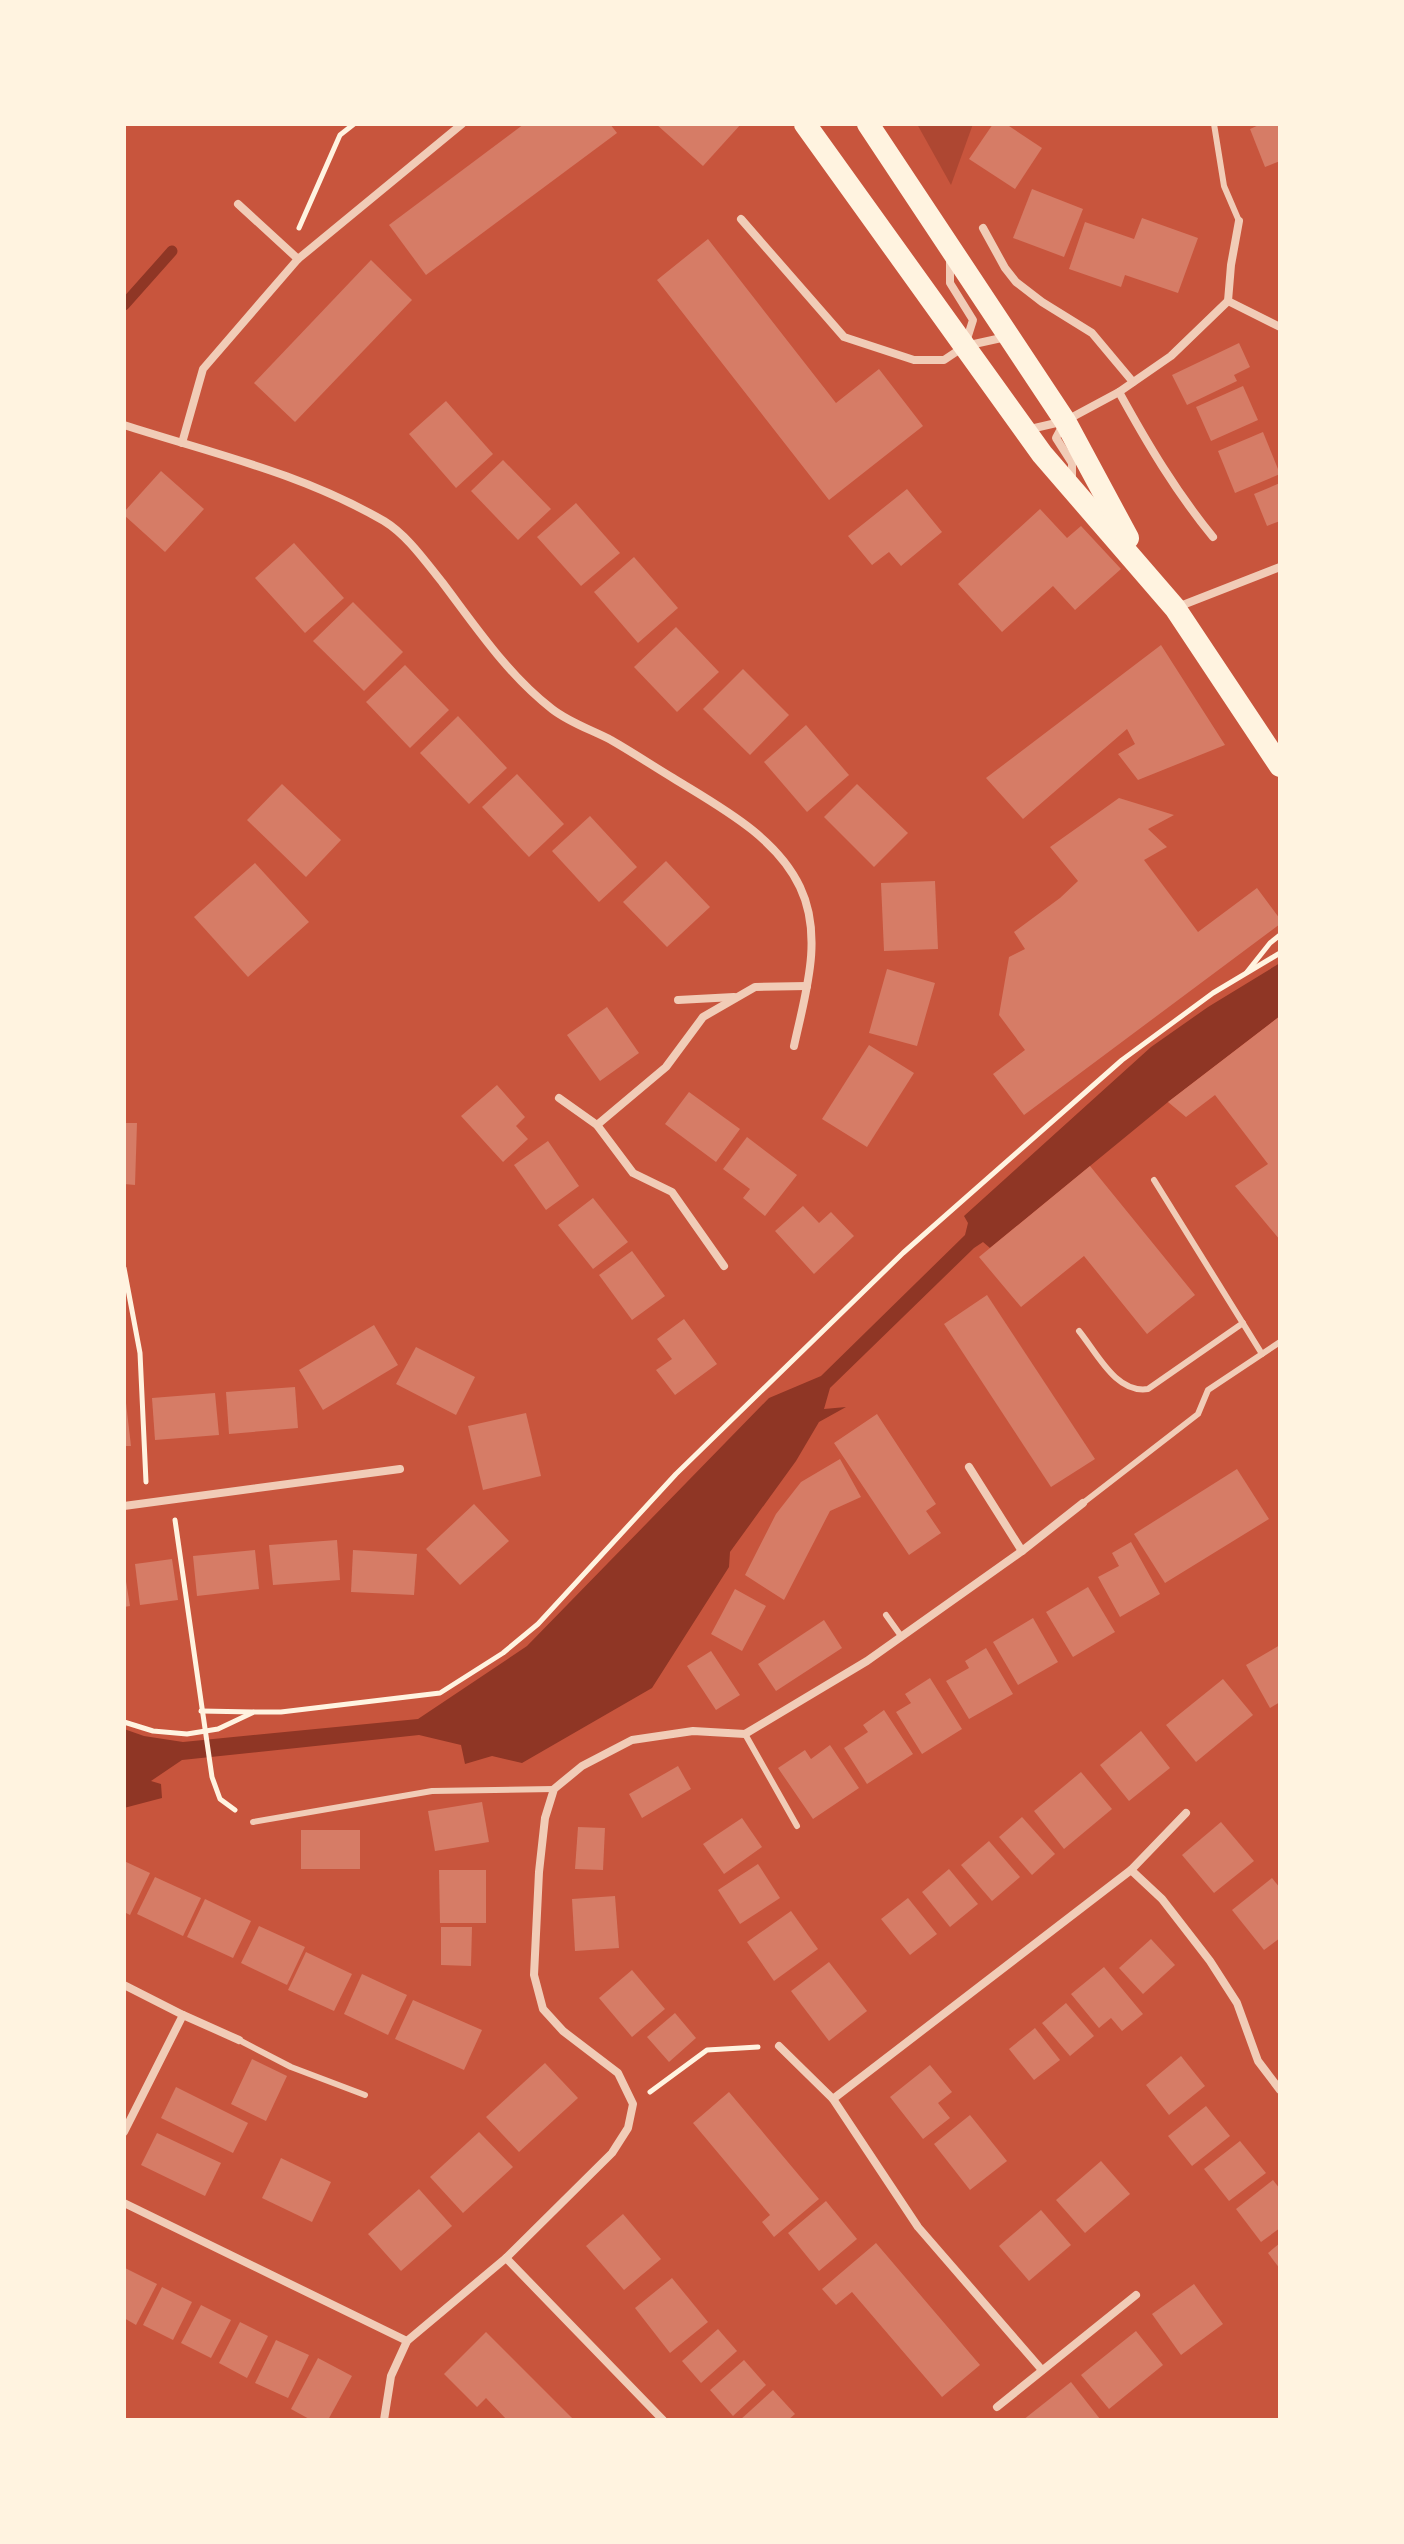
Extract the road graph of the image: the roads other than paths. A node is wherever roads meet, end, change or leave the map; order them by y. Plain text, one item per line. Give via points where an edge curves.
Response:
1 (462, 124) edge
2 (805, 124) edge
3 (868, 124) edge
4 (1214, 124) edge
5 (238, 204) dead end
6 (741, 219) dead end
7 (1239, 221) joint
8 (983, 228) dead end
9 (950, 248) junction
10 (298, 259) junction
11 (1228, 301) junction
12 (1280, 327) edge
13 (1010, 337) junction
14 (965, 346) junction
15 (1133, 382) junction
16 (1119, 392) junction
17 (1065, 421) junction
18 (124, 425) edge
19 (1025, 430) junction
20 (182, 443) junction
21 (1072, 488) junction
22 (1213, 537) dead end
23 (1280, 567) edge
24 (1145, 571) junction
25 (1175, 608) junction
26 (1280, 766) edge
27 (807, 986) junction
28 (739, 996) junction
29 (678, 1000) dead end
30 (794, 1046) dead end
31 (559, 1098) dead end
32 (597, 1125) junction
33 (1154, 1180) dead end
34 (724, 1266) dead end
35 (1243, 1323) junction
36 (1079, 1331) dead end
37 (1280, 1342) edge
38 (1262, 1354) junction
39 (969, 1467) dead end
40 (400, 1469) dead end
41 (1083, 1503) joint
42 (124, 1506) edge
43 (1022, 1551) junction
44 (886, 1615) dead end
45 (901, 1636) junction
46 (745, 1734) junction
47 (554, 1789) junction
48 (1186, 1813) dead end
49 (253, 1822) road end
50 (797, 1826) dead end
51 (1131, 1870) junction
52 (124, 1985) edge
53 (183, 2015) junction
54 (239, 2040) joint
55 (779, 2046) road end
56 (1280, 2090) edge
57 (365, 2095) dead end
58 (833, 2099) junction
59 (124, 2132) edge
60 (124, 2203) edge
61 (506, 2258) junction
62 (1136, 2295) dead end
63 (407, 2341) junction
64 (1042, 2370) junction
65 (997, 2407) dead end
66 (384, 2420) edge
67 (663, 2420) edge

1 - 10 street
2 - 14 highway
3 - 9 highway
4 - 7 lane via 1224,186
5 - 10 street
6 - 14 street via 844,337 914,360 944,360
7 - 11 street
8 - 15 street via 1016,282 1092,333
9 - 13 highway
9 - 14 street via 950,283 973,320
10 - 20 street via 203,369
11 - 12 street
11 - 15 street via 1171,356
13 - 14 street
13 - 17 highway
14 - 19 highway
15 - 16 street
16 - 17 street
16 - 22 street via 1187,506
17 - 19 street
17 - 21 street via 1056,438 1072,463
17 - 24 highway
18 - 20 street
19 - 21 highway
20 - 27 street via 293,478 386,523 416,550 521,684 556,712 736,816 776,852 800,886 813,943
21 - 24 highway
23 - 25 street
24 - 25 highway
25 - 26 highway
27 - 28 street via 755,987
27 - 30 street
28 - 29 street
28 - 32 street via 703,1017 666,1067
31 - 32 street
32 - 34 street via 633,1173 672,1192
33 - 35 lane
35 - 36 lane via 1148,1389 1138,1390 1118,1380
35 - 38 lane
37 - 38 lane
38 - 41 lane via 1208,1390 1198,1414
39 - 43 street
40 - 42 street
41 - 43 street
43 - 45 street
44 - 45 lane
45 - 46 street
46 - 47 street via 693,1731 632,1740 582,1766
46 - 50 lane
47 - 49 lane via 432,1791
47 - 61 street via 545,1818 534,1975 543,2009 618,2073 633,2104 628,2128 612,2153
48 - 51 street
51 - 56 street via 1162,1899 1210,1961 1237,2003 1258,2061
51 - 58 street
52 - 53 street
53 - 54 street
53 - 59 street
54 - 57 lane
55 - 58 street
58 - 64 street via 918,2227
60 - 63 street
61 - 63 street
61 - 67 street
62 - 64 street
63 - 66 street via 391,2376
64 - 65 street

